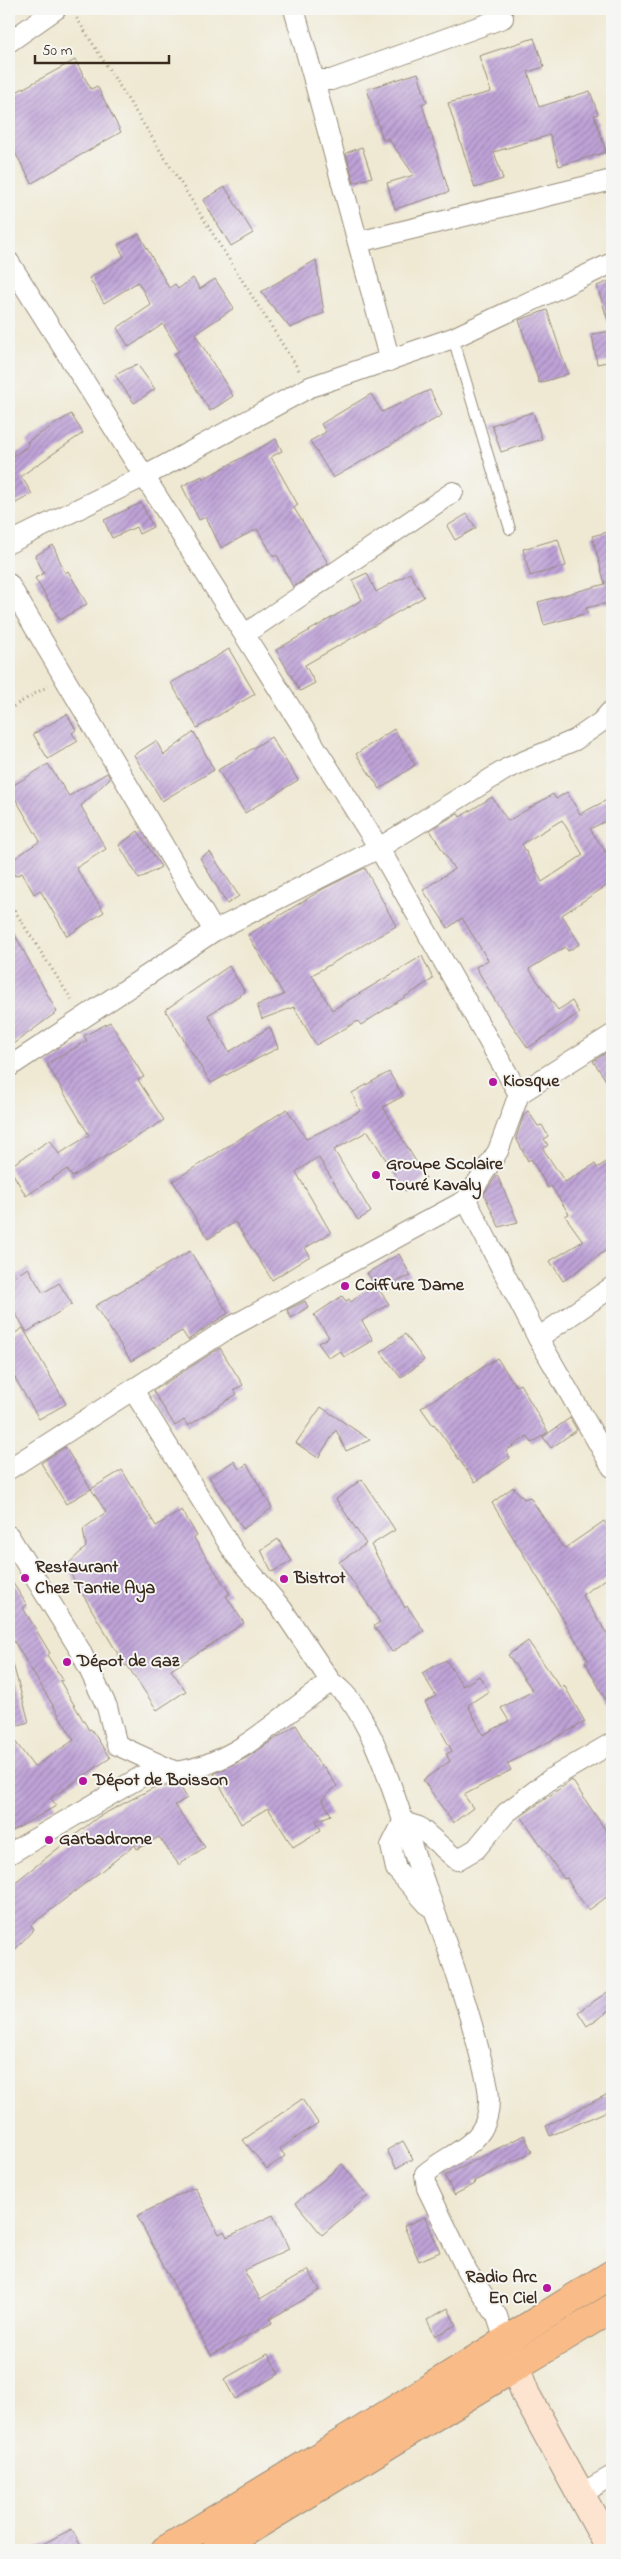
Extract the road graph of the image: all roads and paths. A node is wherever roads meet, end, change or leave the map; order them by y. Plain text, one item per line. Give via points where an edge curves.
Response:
1 (56, 9) edge
2 (71, 9) edge
3 (294, 9) edge
4 (503, 18) dead end
5 (9, 42) edge
6 (314, 80) junction
7 (612, 180) edge
8 (358, 242) junction
9 (9, 262) edge
10 (612, 263) edge
11 (453, 338) junction
12 (390, 361) junction
13 (310, 387) junction
14 (145, 476) junction
15 (453, 492) dead end
16 (510, 529) dead end
17 (9, 543) edge
18 (9, 584) edge
19 (244, 634) junction
20 (64, 677) junction
21 (9, 709) edge
22 (612, 710) edge
23 (380, 848) junction
24 (9, 902) edge
25 (214, 931) junction
26 (83, 1018) junction
27 (612, 1035) edge
28 (9, 1067) edge
29 (519, 1094) junction
30 (466, 1200) junction
31 (612, 1287) edge
32 (538, 1338) junction
33 (132, 1390) junction
34 (612, 1467) edge
35 (9, 1469) edge
36 (9, 1536) edge
37 (331, 1682) junction
38 (612, 1743) edge
39 (176, 1772) junction
40 (403, 1822) junction
41 (9, 1854) edge
42 (612, 2274) edge
43 (612, 2308) edge
44 (505, 2341) junction
45 (515, 2368) junction
46 (612, 2476) edge
47 (579, 2495) junction
48 (165, 2550) edge
49 (216, 2550) edge
50 (611, 2550) edge

1 - 5 street
2 - 13 path
3 - 6 street
4 - 6 street via 331,80
6 - 8 street
7 - 8 street
8 - 12 street
9 - 14 street
10 - 11 street
11 - 12 street
11 - 16 lane
12 - 13 street
13 - 14 street
14 - 17 street
14 - 19 street
15 - 19 street
18 - 20 street
19 - 23 street
20 - 21 path
20 - 25 street
22 - 23 street via 575,740 508,768
23 - 25 street
23 - 29 street
24 - 26 path
25 - 26 street
26 - 28 street
27 - 29 street
29 - 30 street via 498,1151
30 - 32 street
30 - 33 street via 228,1328
31 - 32 street
32 - 34 street
33 - 35 street
33 - 37 street via 234,1554 282,1609
36 - 39 street via 80,1650 107,1707 117,1745
37 - 39 street via 249,1744 200,1769
37 - 40 street via 346,1693 371,1736
38 - 40 street via 552,1778 506,1812 476,1849 457,1860 419,1827
39 - 41 street via 144,1774
40 - 44 street via 466,1999 490,2097 487,2118 476,2139 425,2174 427,2188 467,2271 496,2316
42 - 44 main road
43 - 45 main road
44 - 45 street
44 - 48 main road
45 - 47 street
45 - 49 main road
46 - 47 street
47 - 50 street

